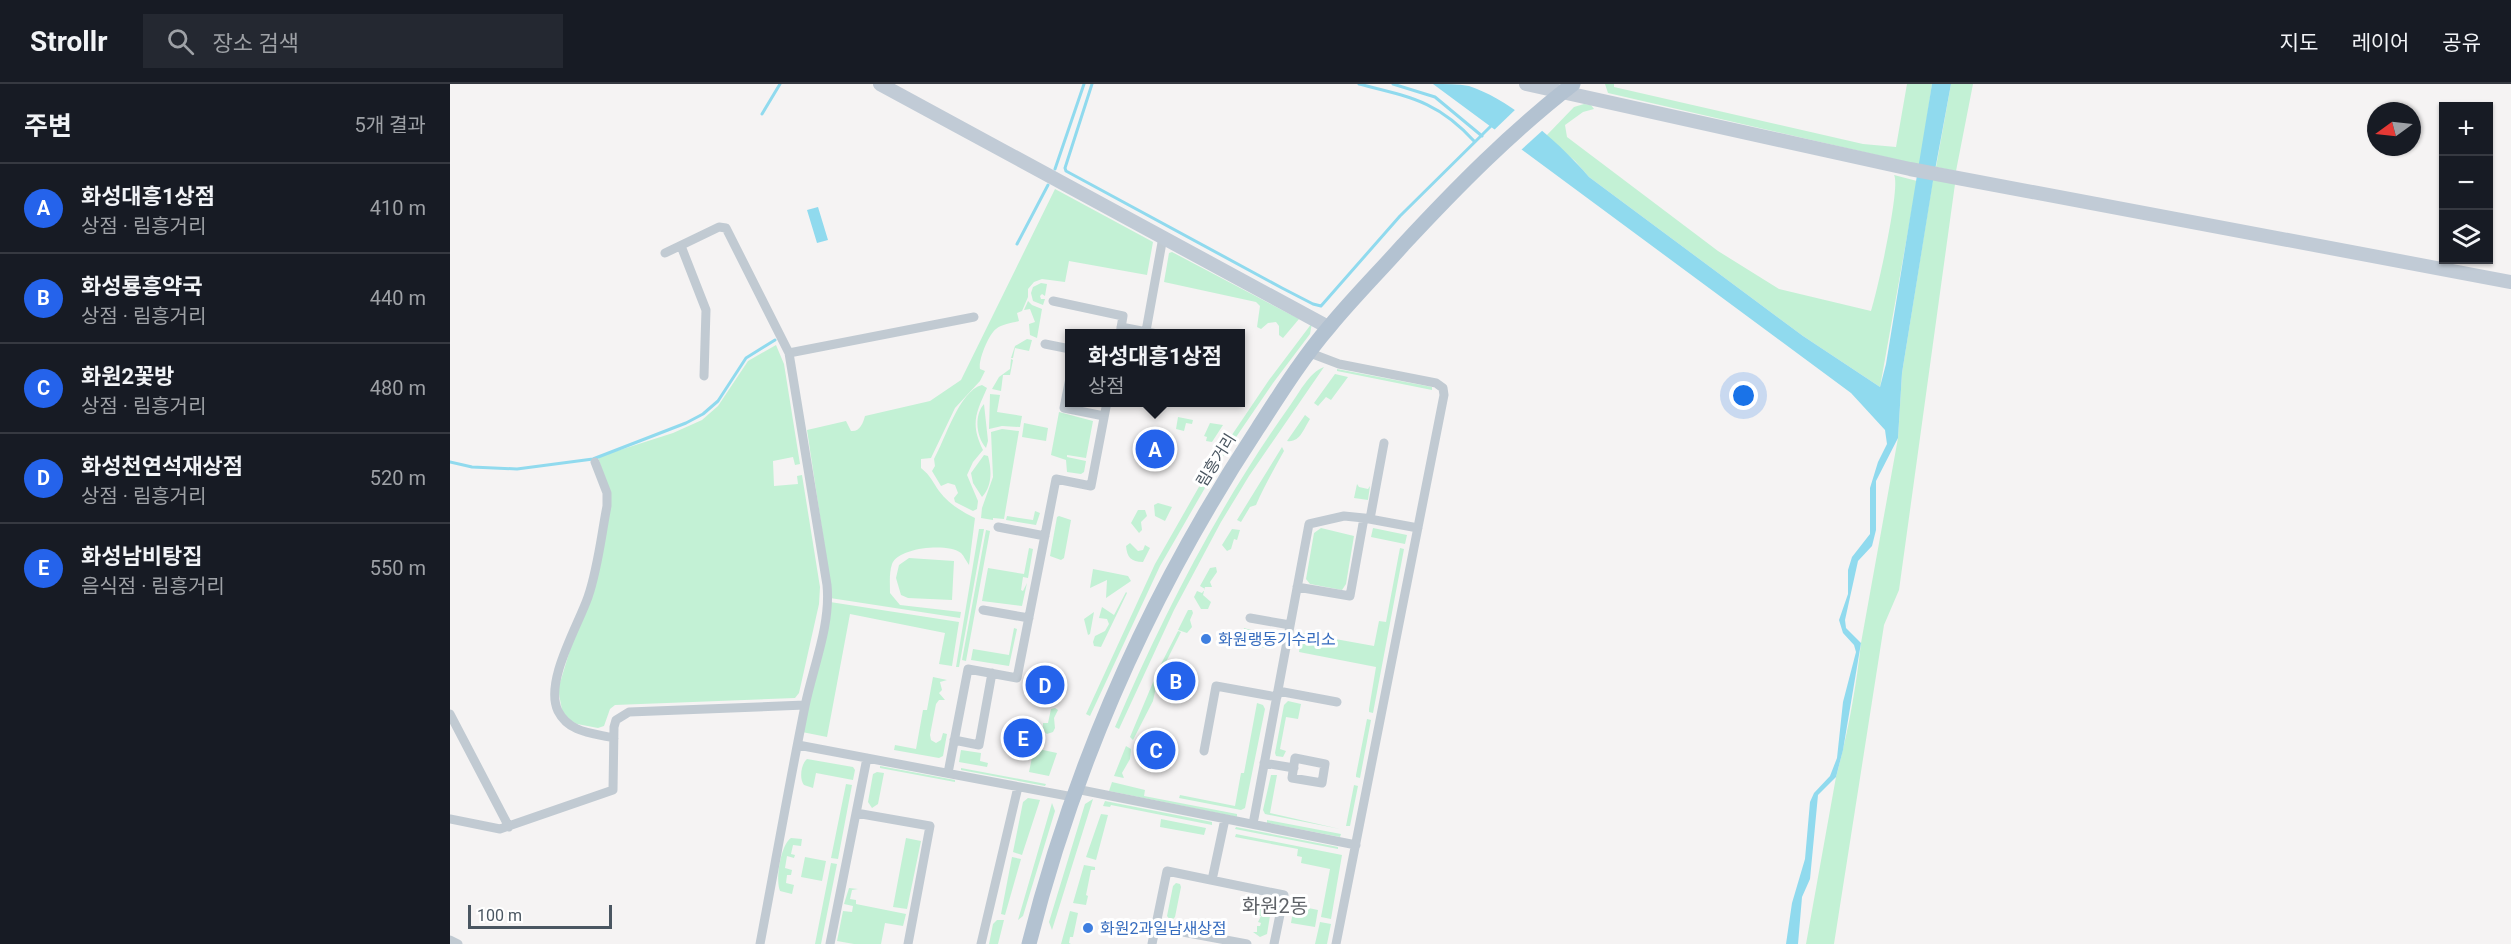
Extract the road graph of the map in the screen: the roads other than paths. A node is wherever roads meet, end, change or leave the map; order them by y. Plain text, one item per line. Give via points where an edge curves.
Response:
1 (880, 84) edge
2 (1526, 84) edge
3 (1567, 88) edge
4 (1163, 237) junction
5 (681, 246) junction
6 (665, 253) dead end
7 (2511, 282) edge
8 (1053, 301) dead end
9 (974, 317) dead end
10 (1328, 327) junction
11 (1120, 329) edge
12 (1146, 329) edge
13 (1045, 344) dead end
14 (1065, 348) edge
15 (789, 353) junction
16 (1310, 353) junction
17 (704, 376) dead end
18 (1065, 403) edge
19 (1106, 407) edge
20 (1104, 416) junction
21 (1384, 443) dead end
22 (595, 462) dead end
23 (1367, 518) junction
24 (998, 527) dead end
25 (1418, 528) junction
26 (1045, 536) junction
27 (1297, 587) junction
28 (983, 610) dead end
29 (1029, 618) junction
30 (1250, 618) dead end
31 (1290, 625) junction
32 (992, 673) junction
33 (1277, 694) junction
34 (1337, 702) dead end
35 (805, 705) junction
36 (450, 714) edge
37 (614, 738) junction
38 (954, 740) junction
39 (798, 745) junction
40 (1204, 751) dead end
41 (867, 758) junction
42 (1264, 763) junction
43 (1294, 768) dead end
44 (948, 773) junction
45 (1018, 787) junction
46 (1074, 793) junction
47 (856, 813) junction
48 (450, 819) edge
49 (1225, 819) junction
50 (1253, 824) junction
51 (509, 827) junction
52 (1356, 845) junction
53 (1212, 880) junction
54 (1156, 927) junction
55 (450, 939) edge
56 (458, 944) edge
57 (760, 944) edge
58 (830, 944) edge
59 (908, 944) edge
60 (981, 944) edge
61 (1029, 944) edge
62 (1152, 944) edge
63 (1247, 944) edge
64 (1274, 944) edge
65 (1336, 944) edge

1 - 4 street
2 - 3 street
3 - 7 street via 1910,169
3 - 10 main road, 림흥거리 via 1434,211
4 - 10 street
4 - 12 street
5 - 6 street
5 - 15 street via 719,227 726,228
5 - 17 street via 706,310
8 - 11 street via 1123,316
9 - 15 street
10 - 16 main road, 림흥거리
13 - 14 street
15 - 35 street via 828,596
16 - 25 street via 1333,363 1436,383 1443,388
16 - 46 main road, 림흥거리 via 1238,459 1178,562 1124,672
18 - 20 street via 1064,408
19 - 20 street
20 - 26 street via 1091,486 1056,479
21 - 23 street
22 - 37 street via 607,493 607,506 588,597 555,685 554,698 565,722 575,729
23 - 25 street
23 - 27 street via 1344,516 1309,524
23 - 27 street via 1350,597
24 - 26 street
25 - 52 street
26 - 29 street
27 - 31 street
28 - 29 street
29 - 32 street via 1017,678
30 - 31 street
31 - 33 street
32 - 38 street via 968,669
32 - 38 street via 979,744
33 - 34 street
33 - 40 street via 1216,686
33 - 42 street
35 - 37 street via 629,712 616,720
35 - 39 street
36 - 51 street
37 - 51 street via 613,790
38 - 44 street
39 - 41 street
39 - 57 street
41 - 44 street
41 - 47 street
42 - 43 street
42 - 50 street
44 - 45 street
45 - 46 street
45 - 60 street
46 - 49 street
46 - 61 main road, 림흥거리
47 - 58 street
47 - 59 street via 930,826
48 - 51 street via 490,828
49 - 50 street
49 - 53 street
50 - 52 street
52 - 65 street
53 - 54 street via 1167,871
53 - 64 street via 1284,895
54 - 62 street
54 - 63 street
55 - 56 street

